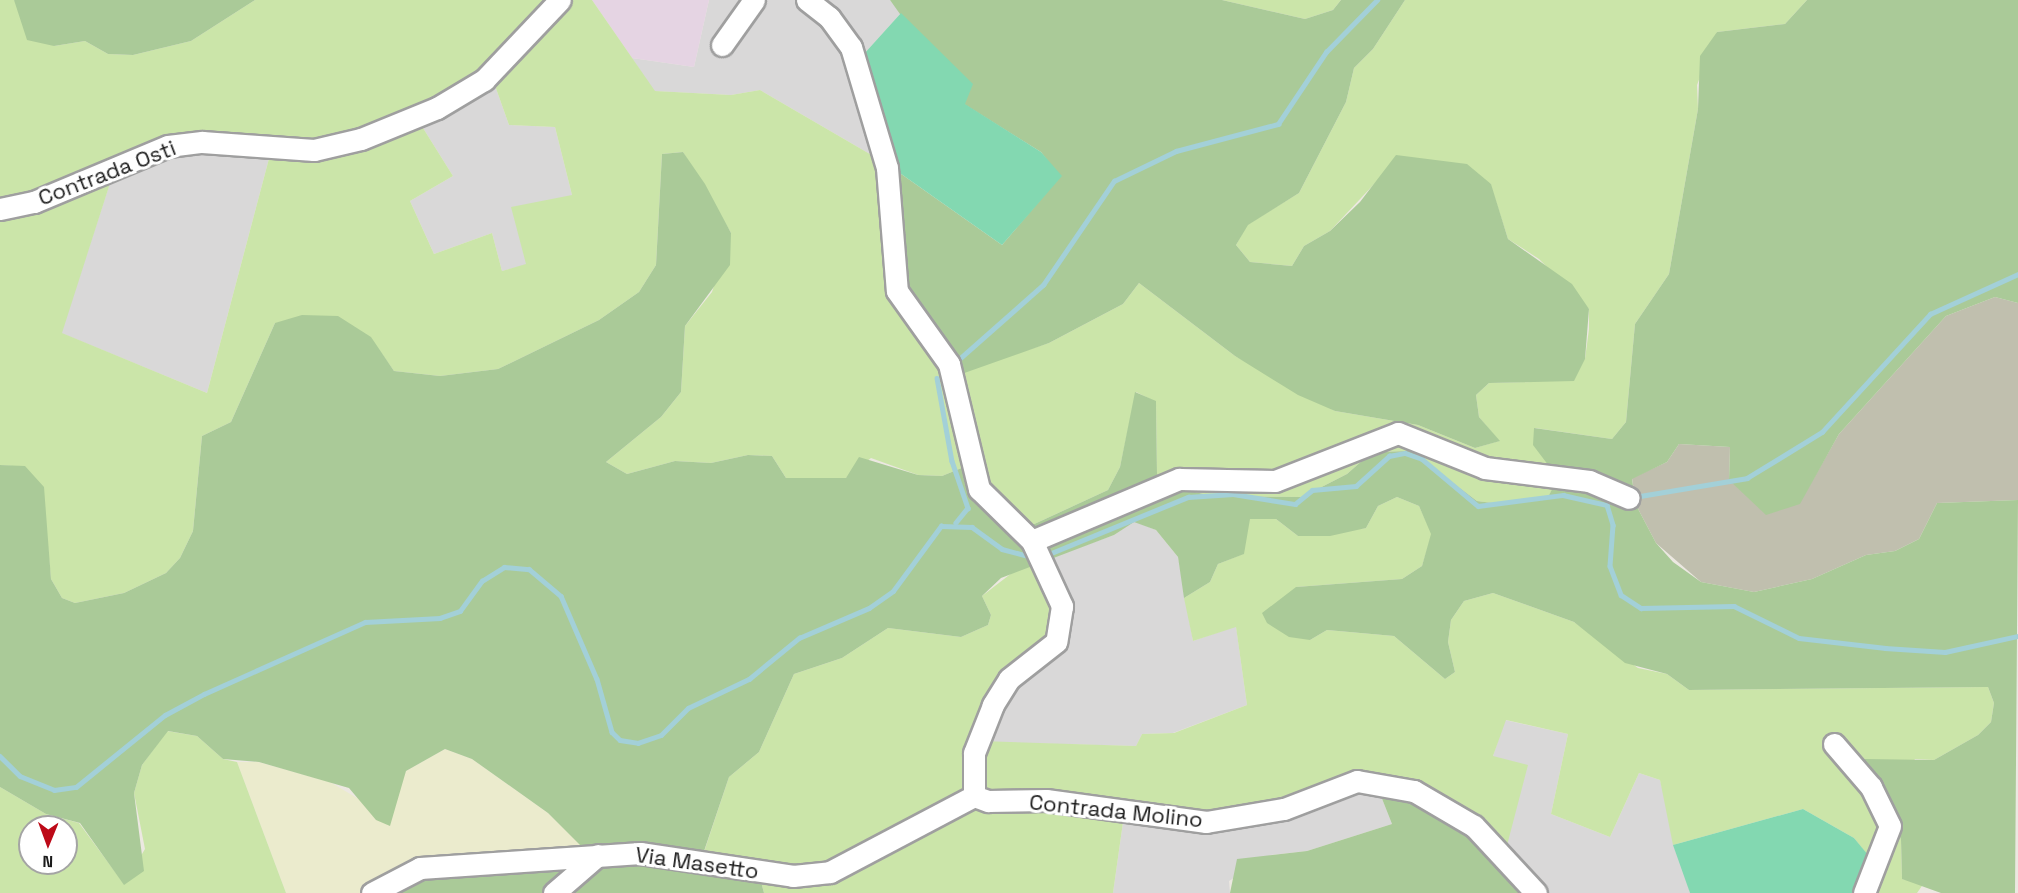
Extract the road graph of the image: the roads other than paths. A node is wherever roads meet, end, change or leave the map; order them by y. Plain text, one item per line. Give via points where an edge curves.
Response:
1 (560, 0) edge
2 (754, 0) edge
3 (807, 0) edge
4 (722, 45) dead end
5 (0, 209) edge
6 (1629, 498) dead end
7 (1033, 543) junction
8 (1834, 744) dead end
9 (974, 796) junction
10 (598, 855) junction
11 (372, 893) edge
12 (554, 893) edge
13 (1536, 893) edge
14 (1864, 893) edge

1 - 5 street, Contrada Osti via 484,80 437,108 361,139 314,150 202,142 168,146 34,202
2 - 4 street
3 - 7 street via 829,17 850,47 887,168 897,291 949,364 980,489
6 - 7 street via 1589,481 1485,468 1398,433 1275,481 1179,478
7 - 9 street via 1047,565 1062,606 1062,625 1056,642 1009,679 993,705 974,753
8 - 14 street via 1871,787 1890,826
9 - 10 street, Via Masetto via 830,872 793,876 640,853
9 - 13 street, Contrada Molino via 988,801 1046,800 1206,822 1284,809 1357,781 1414,791 1474,826
10 - 11 street, Via Masetto via 420,868
10 - 12 street

